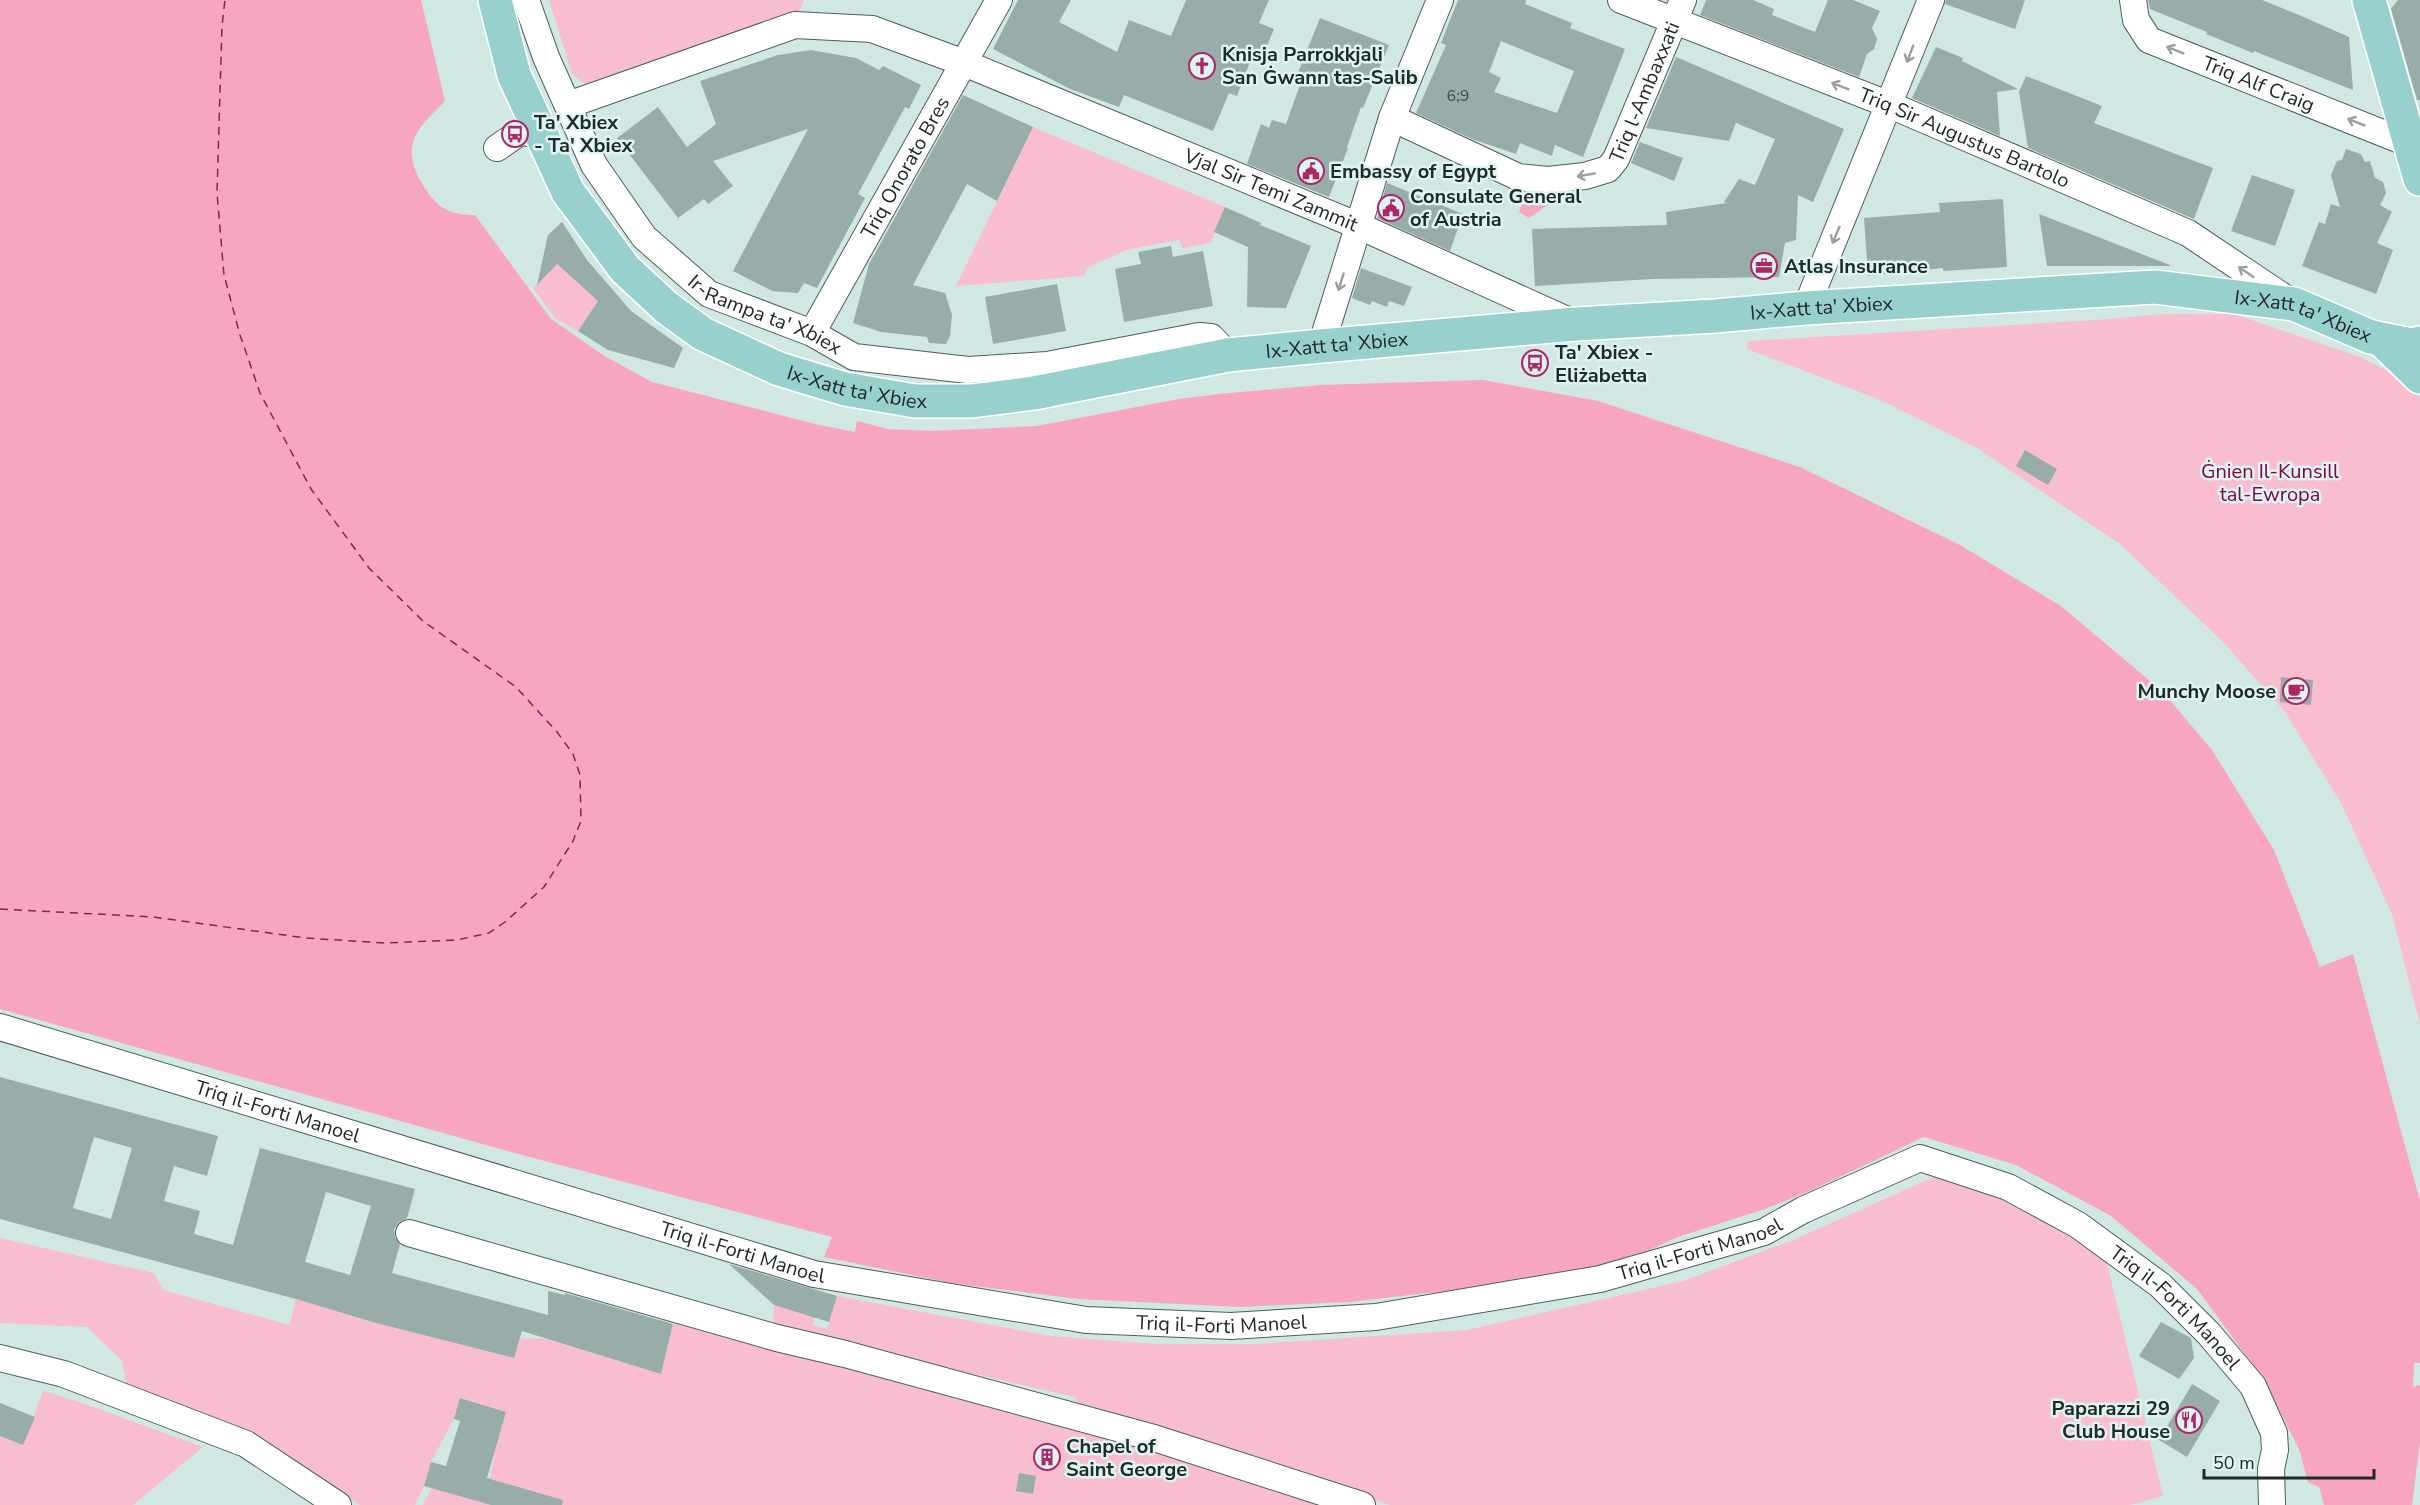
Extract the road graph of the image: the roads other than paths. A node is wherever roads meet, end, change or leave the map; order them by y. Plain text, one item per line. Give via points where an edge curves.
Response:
1 (495, 0) edge
2 (526, 0) edge
3 (999, 0) edge
4 (1440, 0) edge
5 (1621, 0) edge
6 (1931, 0) edge
7 (2133, 0) edge
8 (2369, 0) edge
9 (1678, 11) edge
10 (964, 63) junction
11 (568, 105) junction
12 (1890, 105) junction
13 (1392, 118) junction
14 (541, 134) junction
15 (2410, 144) junction
16 (497, 148) dead end
17 (2420, 179) edge
18 (1359, 226) junction
19 (2294, 304) junction
20 (1806, 308) junction
21 (1576, 324) junction
22 (812, 333) junction
23 (2382, 340) junction
24 (2420, 343) edge
25 (1322, 346) junction
26 (1228, 355) junction
27 (2420, 377) edge
28 (0, 1027) edge
29 (409, 1233) dead end
30 (0, 1358) edge
31 (338, 1505) edge
32 (1362, 1505) edge
33 (2272, 1505) edge

1 - 14 main road, Ix-Xatt ta' Xbiex via 514,75
2 - 11 street, Ir-Rampa ta' Xbiex
3 - 10 street, Triq Onorato Bres
4 - 13 street
5 - 9 street, Triq Sir Augustus Bartolo
6 -> 12 street
15 -> 7 street, Triq Alf Craig via 2149,40 2136,20
8 - 15 main road
12 -> 9 street, Triq Sir Augustus Bartolo
9 -> 13 street, Triq l-Ambaxxati via 1616,159 1599,173 1548,180 1518,177
10 - 11 street, Vjal Sir Temi Zammit via 872,29 795,25
10 - 18 street, Vjal Sir Temi Zammit
10 - 22 street, Triq Onorato Bres
11 - 22 street, Ir-Rampa ta' Xbiex via 594,165 644,237 709,294
19 -> 12 street, Triq Sir Augustus Bartolo via 2188,233
12 -> 20 street
13 - 18 street
14 - 16 street via 520,132
14 - 26 main road, Ix-Xatt ta' Xbiex via 568,192 625,269 667,308 703,334 779,369 845,389 915,401 972,401 1034,393
15 - 17 main road
18 - 21 street, Vjal Sir Temi Zammit
18 -> 25 street
19 - 20 main road, Ix-Xatt ta' Xbiex via 2155,287
19 - 23 main road, Ix-Xatt ta' Xbiex
20 - 21 main road, Ix-Xatt ta' Xbiex
21 - 25 main road, Ix-Xatt ta' Xbiex
22 - 26 street, Ir-Rampa ta' Xbiex via 854,357 968,370 1047,365 1199,336 1211,337
23 - 24 main road, Ix-Xatt ta' Xbiex
23 - 27 main road, Ix-Xatt ta' Xbiex
25 - 26 main road, Ix-Xatt ta' Xbiex
28 - 33 street, Triq il-Forti Manoel via 814,1274 1086,1320 1231,1326 1376,1317 1600,1279 1764,1232 1803,1210 1920,1158 2008,1187 2078,1226 2160,1285 2253,1386 2274,1433
29 - 32 street via 777,1338 1154,1438
30 - 31 street via 64,1374 246,1444

